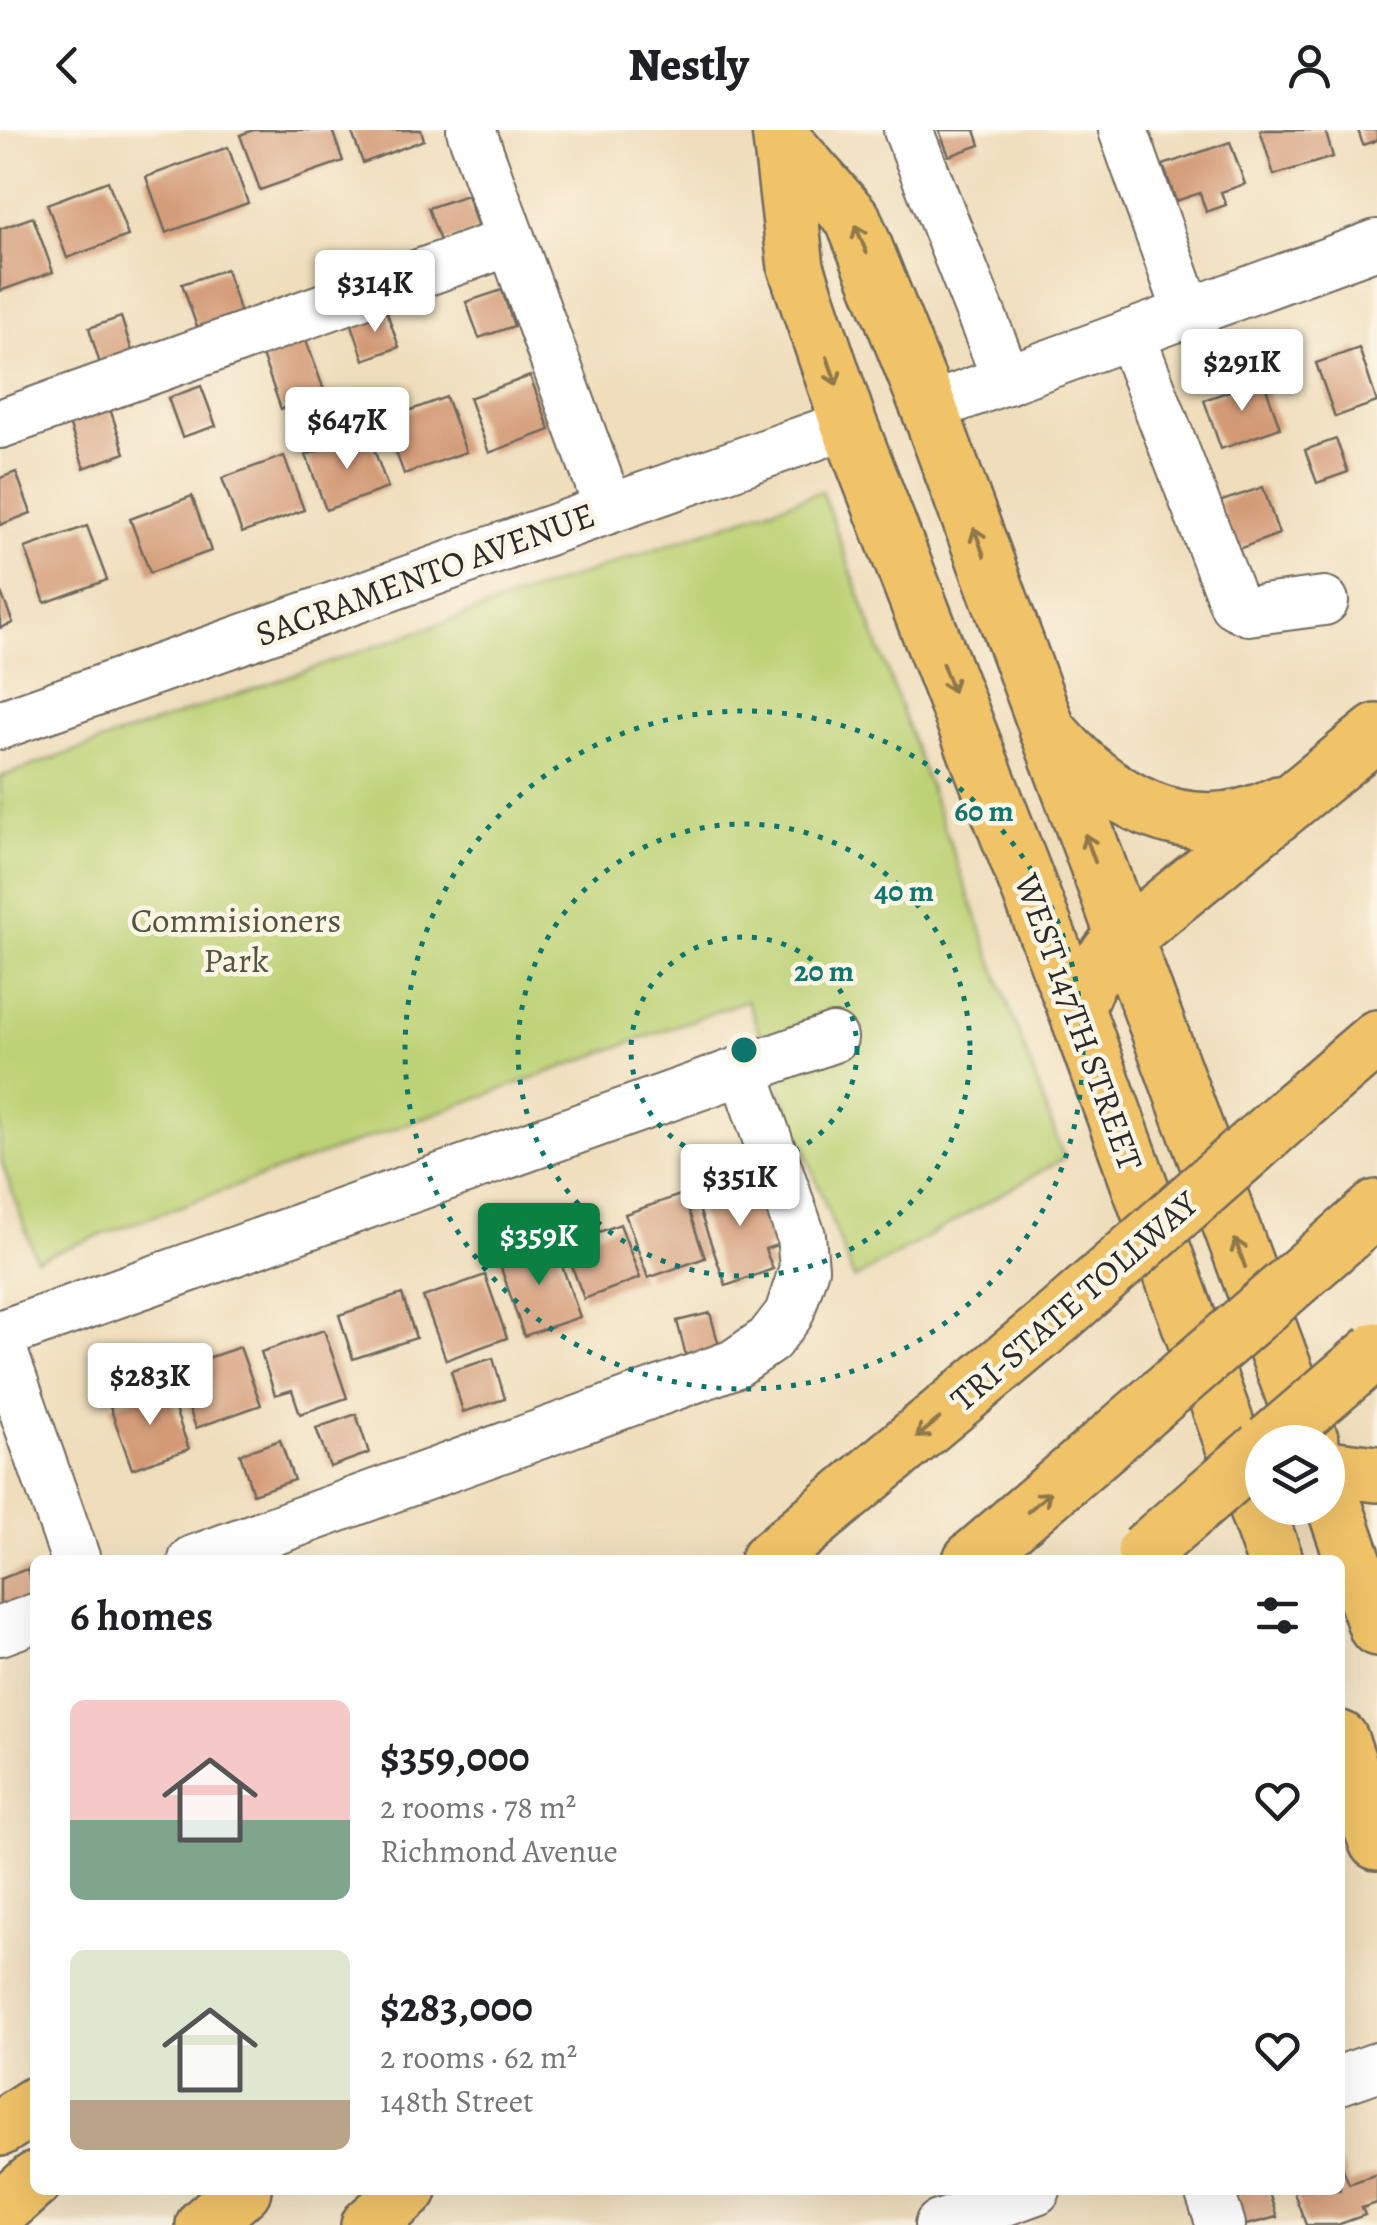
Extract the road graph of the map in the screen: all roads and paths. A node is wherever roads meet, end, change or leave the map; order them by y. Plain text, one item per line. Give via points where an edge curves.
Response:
1 (471, 130) edge
2 (908, 130) edge
3 (1122, 130) edge
4 (781, 135) edge
5 (511, 241) junction
6 (1377, 244) edge
7 (1188, 313) junction
8 (1130, 334) junction
9 (1007, 380) junction
10 (930, 408) junction
11 (0, 424) edge
12 (850, 424) junction
13 (609, 509) junction
14 (1324, 601) dead end
15 (0, 725) edge
16 (1047, 729) junction
17 (1377, 732) edge
18 (1300, 793) junction
19 (1123, 939) junction
20 (1076, 1009) junction
21 (834, 1038) dead end
22 (1377, 1038) edge
23 (744, 1072) junction
24 (1361, 1222) edge
25 (0, 1335) edge
26 (0, 1344) edge
27 (1377, 1350) edge
28 (1248, 1425) edge
29 (1288, 1425) edge
30 (1305, 1425) edge
31 (1245, 1462) edge
32 (1345, 1470) edge
33 (1377, 1474) edge
34 (1270, 1525) edge
35 (1341, 1525) edge
36 (74, 1555) edge
37 (207, 1555) edge
38 (774, 1555) edge
39 (977, 1555) edge
40 (1140, 1555) edge
41 (1274, 1555) edge
42 (30, 1620) edge
43 (1377, 1628) edge
44 (0, 1630) edge
45 (1345, 1754) edge
46 (1377, 1842) edge
47 (1377, 2067) edge
48 (1345, 2078) edge
49 (30, 2108) edge
50 (0, 2128) edge
51 (30, 2184) edge
52 (237, 2195) edge
53 (403, 2195) edge
54 (1022, 2195) edge
55 (1211, 2195) edge
56 (0, 2211) edge
57 (204, 2225) edge
58 (369, 2225) edge
59 (939, 2225) edge
60 (1222, 2225) edge

1 - 5 street
2 - 9 street
3 - 7 street
10 -> 4 main road, WEST 147TH STREET via 853,219
4 -> 12 main road, WEST 147TH STREET via 796,267
5 - 11 street
5 - 13 street
6 - 7 street
7 - 8 street
8 - 9 street
8 - 14 street via 1234,604 1248,612
9 - 10 street
16 -> 10 main road, WEST 147TH STREET
12 - 13 street, SACRAMENTO AVENUE
12 -> 20 main road, WEST 147TH STREET
13 - 15 street, SACRAMENTO AVENUE
16 - 18 main road via 1093,778 1157,813 1231,819
19 -> 16 main road, WEST 147TH STREET
17 - 18 main road
18 - 19 main road
19 - 20 main road via 1094,970
30 -> 19 main road, WEST 147TH STREET
20 - 28 main road, WEST 147TH STREET
21 - 23 street
22 -> 38 main road, TRI-STATE TOLLWAY, bridge
23 - 25 street
23 - 37 street via 802,1236 804,1268 789,1314 769,1340 734,1364
39 -> 24 main road, bridge
26 - 36 street
27 - 29 main road, bridge
31 - 40 main road, bridge
32 - 33 main road
34 - 41 main road, WEST 147TH STREET
35 - 43 main road
42 - 44 street
45 - 46 main road
47 - 48 street
49 - 50 main road
51 - 56 main road
52 - 57 main road
53 - 58 main road
54 - 59 street
55 - 60 street

